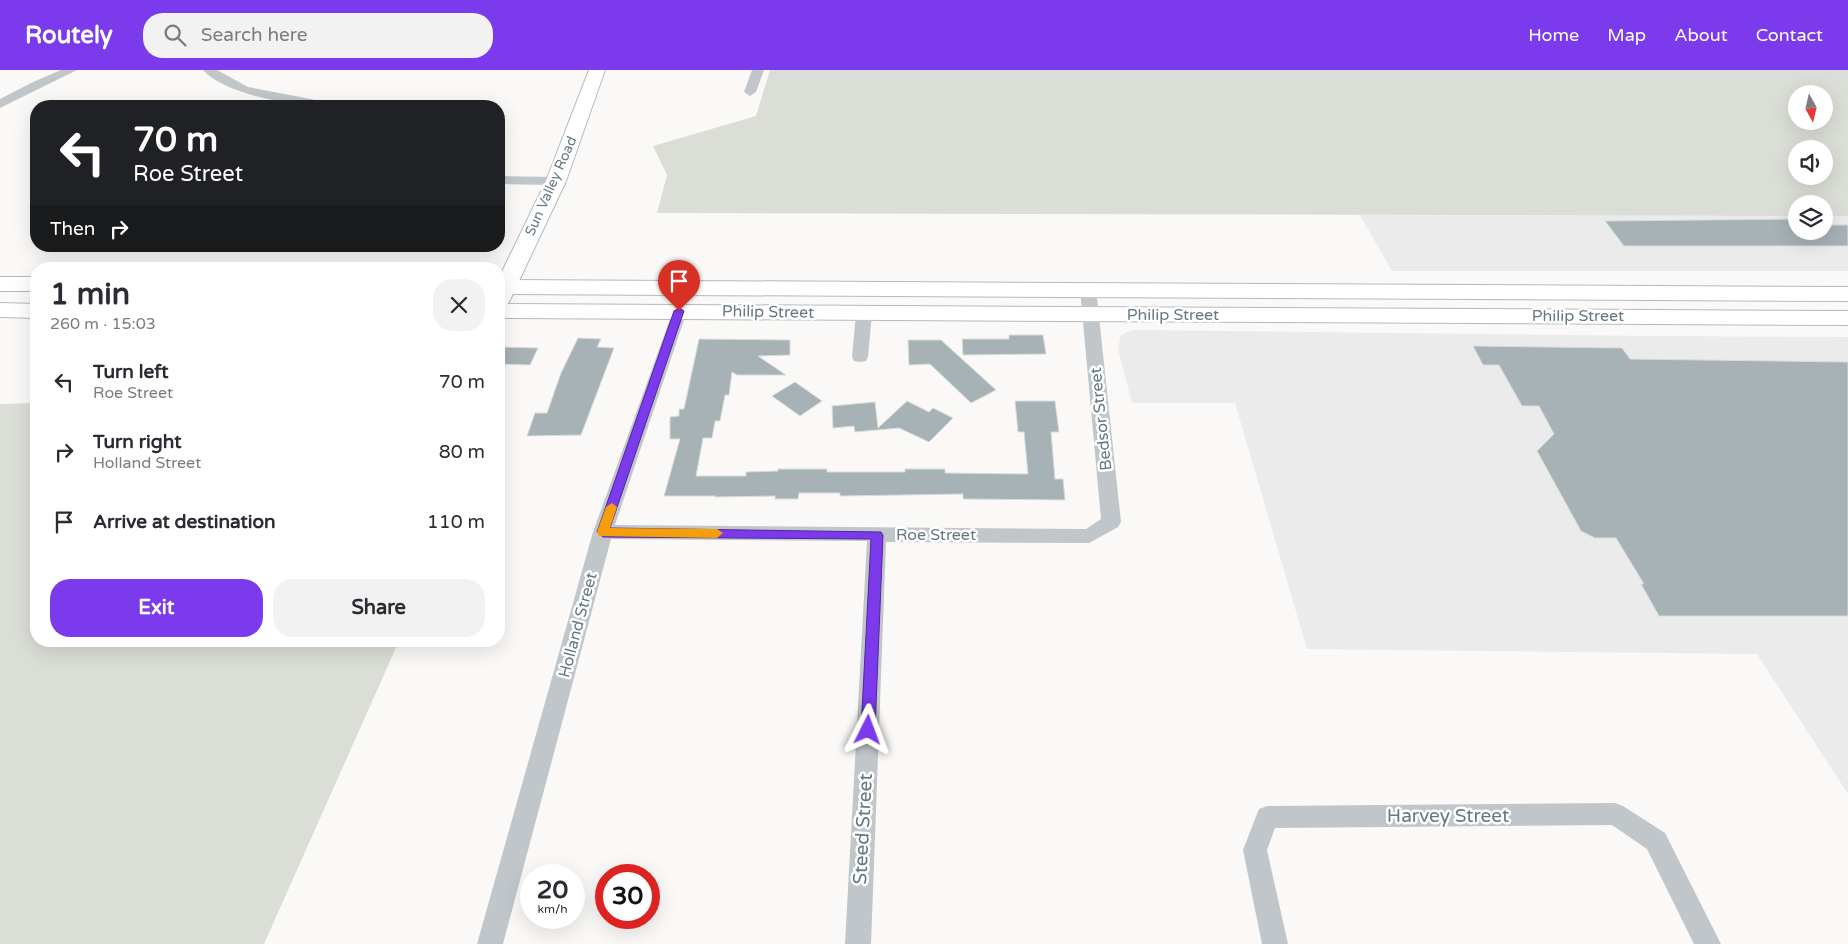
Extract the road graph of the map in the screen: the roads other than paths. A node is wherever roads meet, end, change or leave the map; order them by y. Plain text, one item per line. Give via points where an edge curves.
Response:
1 (71, 70) edge
2 (209, 70) edge
3 (598, 70) edge
4 (758, 70) edge
5 (750, 92) dead end
6 (295, 100) edge
7 (0, 104) edge
8 (505, 180) edge
9 (556, 180) junction
10 (505, 283) edge
11 (0, 284) edge
12 (30, 284) edge
13 (1088, 289) junction
14 (505, 291) edge
15 (1848, 294) edge
16 (0, 310) edge
17 (30, 310) edge
18 (505, 311) edge
19 (679, 311) junction
20 (864, 314) junction
21 (1091, 315) junction
22 (1848, 318) edge
23 (860, 357) dead end
24 (603, 532) junction
25 (877, 535) junction
26 (1089, 536) joint
27 (1656, 840) joint
28 (490, 944) edge
29 (858, 944) edge
30 (1275, 944) edge
31 (1708, 944) edge

1 - 7 street
2 - 6 street via 244,90
3 - 9 main road, Sun Valley Road
4 - 5 street
8 - 9 street
9 - 10 main road, Sun Valley Road
11 - 12 main road
13 - 14 main road, Philip Street
13 - 15 main road, Philip Street
13 - 21 street, Bedsor Street
16 - 17 main road
18 - 19 main road, Philip Street
19 - 20 main road, Philip Street
19 - 24 street, Holland Street
20 - 21 main road, Philip Street
20 - 23 street
21 - 22 main road, Philip Street
21 - 26 street, Bedsor Street via 1111,522
24 - 25 street, Roe Street
24 - 28 street, Holland Street
25 - 26 street, Roe Street
25 - 29 street, Steed Street
27 - 30 street, Harvey Street via 1614,814 1267,817 1255,850
27 - 31 street

